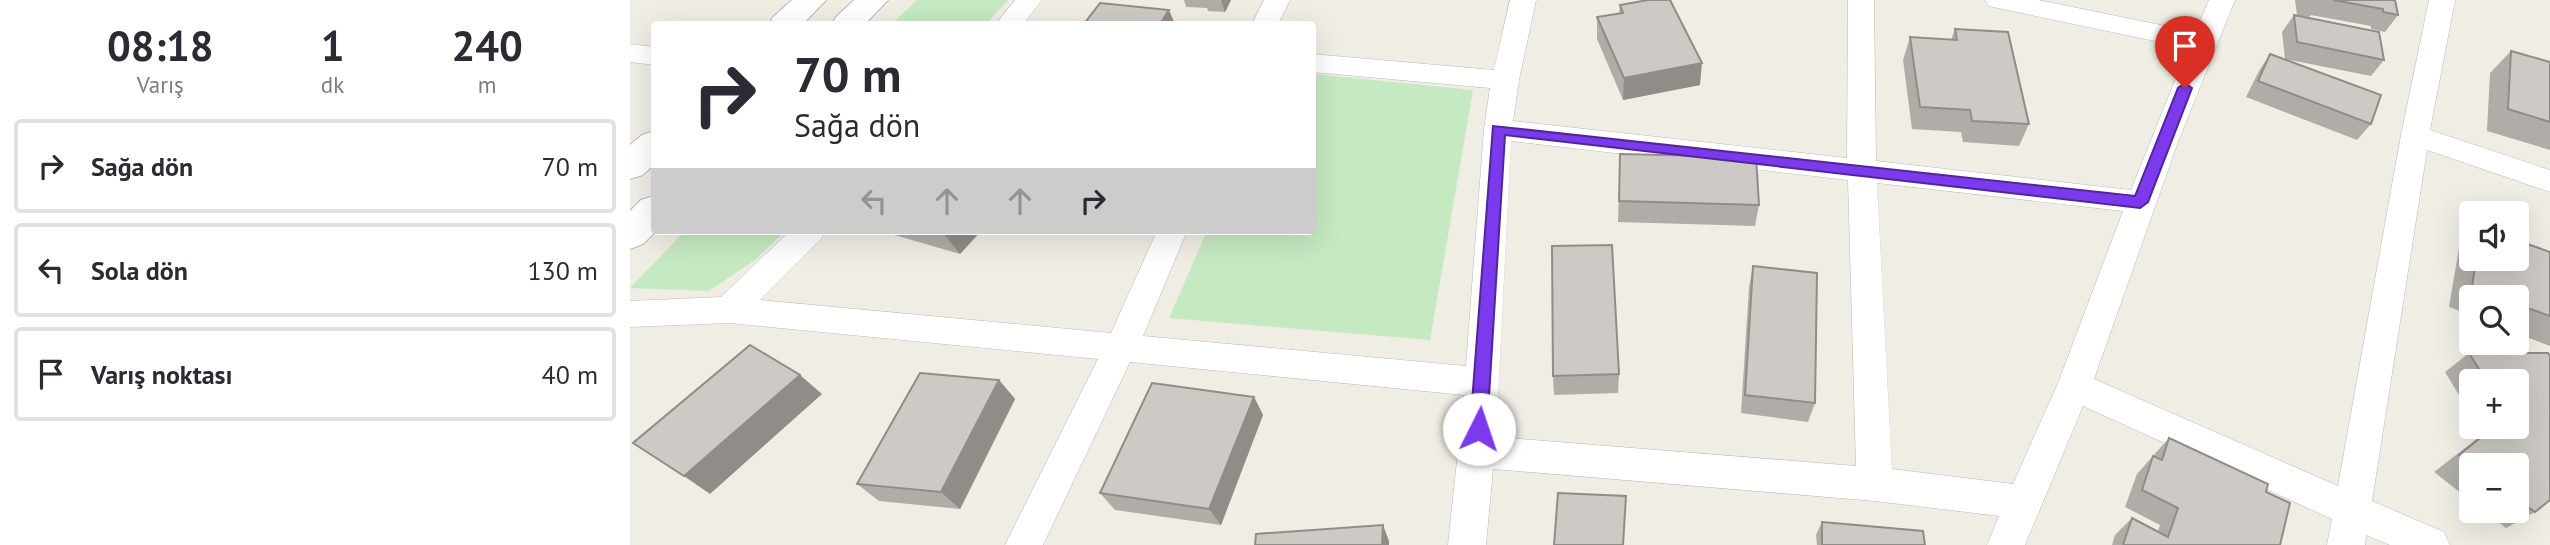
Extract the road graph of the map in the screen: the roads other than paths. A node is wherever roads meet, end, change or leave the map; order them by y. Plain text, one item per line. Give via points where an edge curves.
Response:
1 (811, 0) edge
2 (873, 0) edge
3 (1029, 0) edge
4 (1277, 0) edge
5 (1523, 0) edge
6 (1861, 0) edge
7 (1998, 0) edge
8 (2222, 0) edge
9 (2442, 0) edge
10 (787, 21) edge
11 (850, 21) edge
12 (1012, 21) edge
13 (1266, 21) edge
14 (2203, 42) junction
15 (630, 53) edge
16 (651, 56) edge
17 (1316, 63) edge
18 (1505, 80) junction
19 (1498, 129) junction
20 (2415, 135) junction
21 (651, 147) edge
22 (630, 166) edge
23 (1862, 170) junction
24 (2550, 181) edge
25 (2140, 202) junction
26 (651, 213) edge
27 (630, 233) edge
28 (806, 235) edge
29 (1170, 235) edge
30 (729, 310) junction
31 (630, 314) edge
32 (1121, 347) junction
33 (1482, 382) junction
34 (2074, 386) junction
35 (1477, 452) junction
36 (1875, 484) junction
37 (2022, 502) junction
38 (2350, 528) edge
39 (1024, 545) edge
40 (1467, 545) edge
41 (2006, 545) edge
42 (2431, 545) edge

1 - 10 street
2 - 11 street
3 - 12 street
4 - 13 street
5 - 18 street
6 - 23 street
7 - 14 street
8 - 14 street
9 - 20 street
14 - 25 street
15 - 16 street
17 - 18 street
18 - 19 street
19 - 23 street
19 - 33 street
20 - 24 street
20 - 38 street
21 - 22 street
23 - 25 street
23 - 36 street
25 - 34 street
26 - 27 street
28 - 30 street
29 - 32 street
30 - 31 street
30 - 32 street
32 - 33 street
32 - 39 street
33 - 35 street
34 - 37 street
34 - 38 street
35 - 36 street
35 - 40 street
36 - 37 street
37 - 41 street
38 - 42 street

